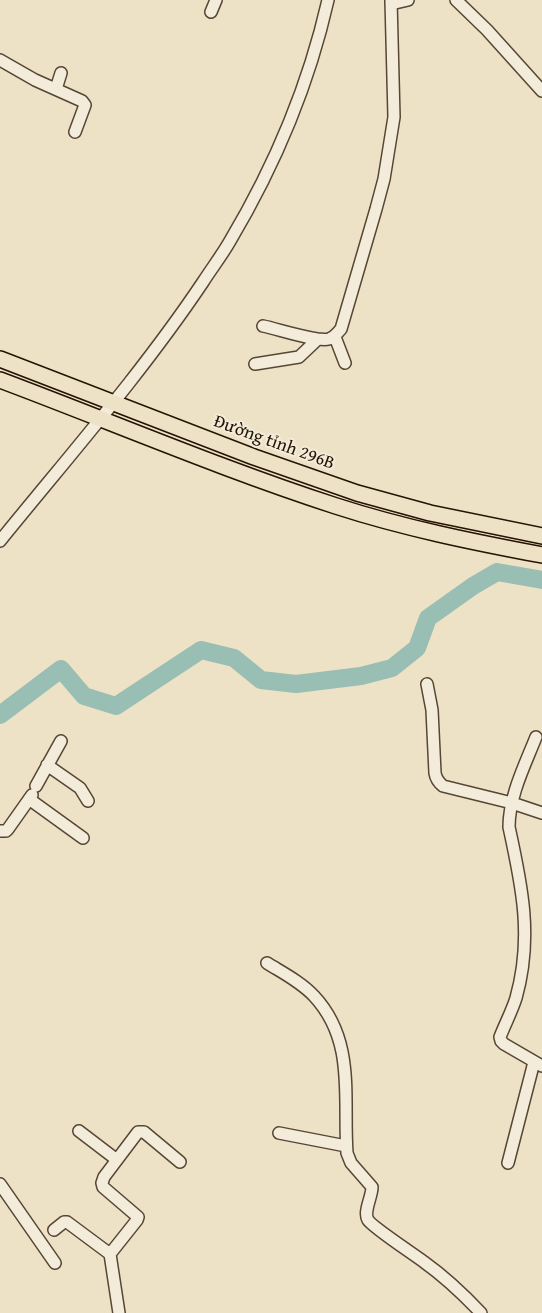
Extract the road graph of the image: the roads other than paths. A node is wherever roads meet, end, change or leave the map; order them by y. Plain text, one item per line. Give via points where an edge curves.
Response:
1 (216, 0) edge
2 (328, 0) edge
3 (408, 0) edge
4 (456, 0) edge
5 (391, 2) edge
6 (212, 12) dead end
7 (0, 60) edge
8 (61, 74) dead end
9 (56, 90) junction
10 (542, 92) edge
11 (74, 132) dead end
12 (263, 326) dead end
13 (334, 336) junction
14 (318, 339) junction
15 (0, 359) edge
16 (345, 363) dead end
17 (255, 364) dead end
18 (0, 380) edge
19 (114, 402) junction
20 (101, 419) junction
21 (542, 536) edge
22 (0, 541) edge
23 (542, 555) edge
24 (427, 684) dead end
25 (536, 736) dead end
26 (61, 741) dead end
27 (47, 765) junction
28 (32, 793) junction
29 (88, 801) dead end
30 (512, 803) junction
31 (542, 813) edge
32 (0, 831) edge
33 (83, 838) dead end
34 (267, 963) dead end
35 (538, 1064) edge
36 (80, 1131) dead end
37 (279, 1134) dead end
38 (346, 1146) junction
39 (117, 1160) junction
40 (180, 1162) dead end
41 (508, 1163) dead end
42 (0, 1184) edge
43 (54, 1230) dead end
44 (110, 1254) junction
45 (55, 1263) dead end
46 (119, 1313) edge
47 (481, 1313) edge

1 - 6 street
2 - 19 street via 302,89 260,188 230,242 190,301
3 - 5 street
4 - 10 street
5 - 13 street via 394,117 384,179 341,328
7 - 9 street
8 - 9 street
9 - 11 street via 85,105
12 - 14 street
13 - 14 street
13 - 16 street
14 - 17 street via 299,356
15 - 19 main road, Đường tỉnh 296B
18 - 20 main road
19 - 20 street
19 - 21 main road, Đường tỉnh 296B via 357,493 430,513
20 - 22 street
20 - 23 main road via 337,506 449,537
24 - 30 street via 432,710 436,779 443,786
25 - 30 street
26 - 27 street
27 - 28 street
27 - 29 street via 80,788
28 - 32 street via 8,829
28 - 33 street
30 - 31 street
30 - 35 street via 509,828 522,889 524,942 520,981 500,1037 504,1044
34 - 38 street via 314,995 336,1028 346,1070
35 - 41 street
36 - 39 street
37 - 38 street
38 - 47 street via 351,1163 372,1187 367,1219 371,1224 454,1286
39 - 40 street via 138,1132 144,1132
39 - 44 street via 104,1177 104,1187 138,1220
42 - 45 street
43 - 44 street via 67,1222
44 - 46 street

